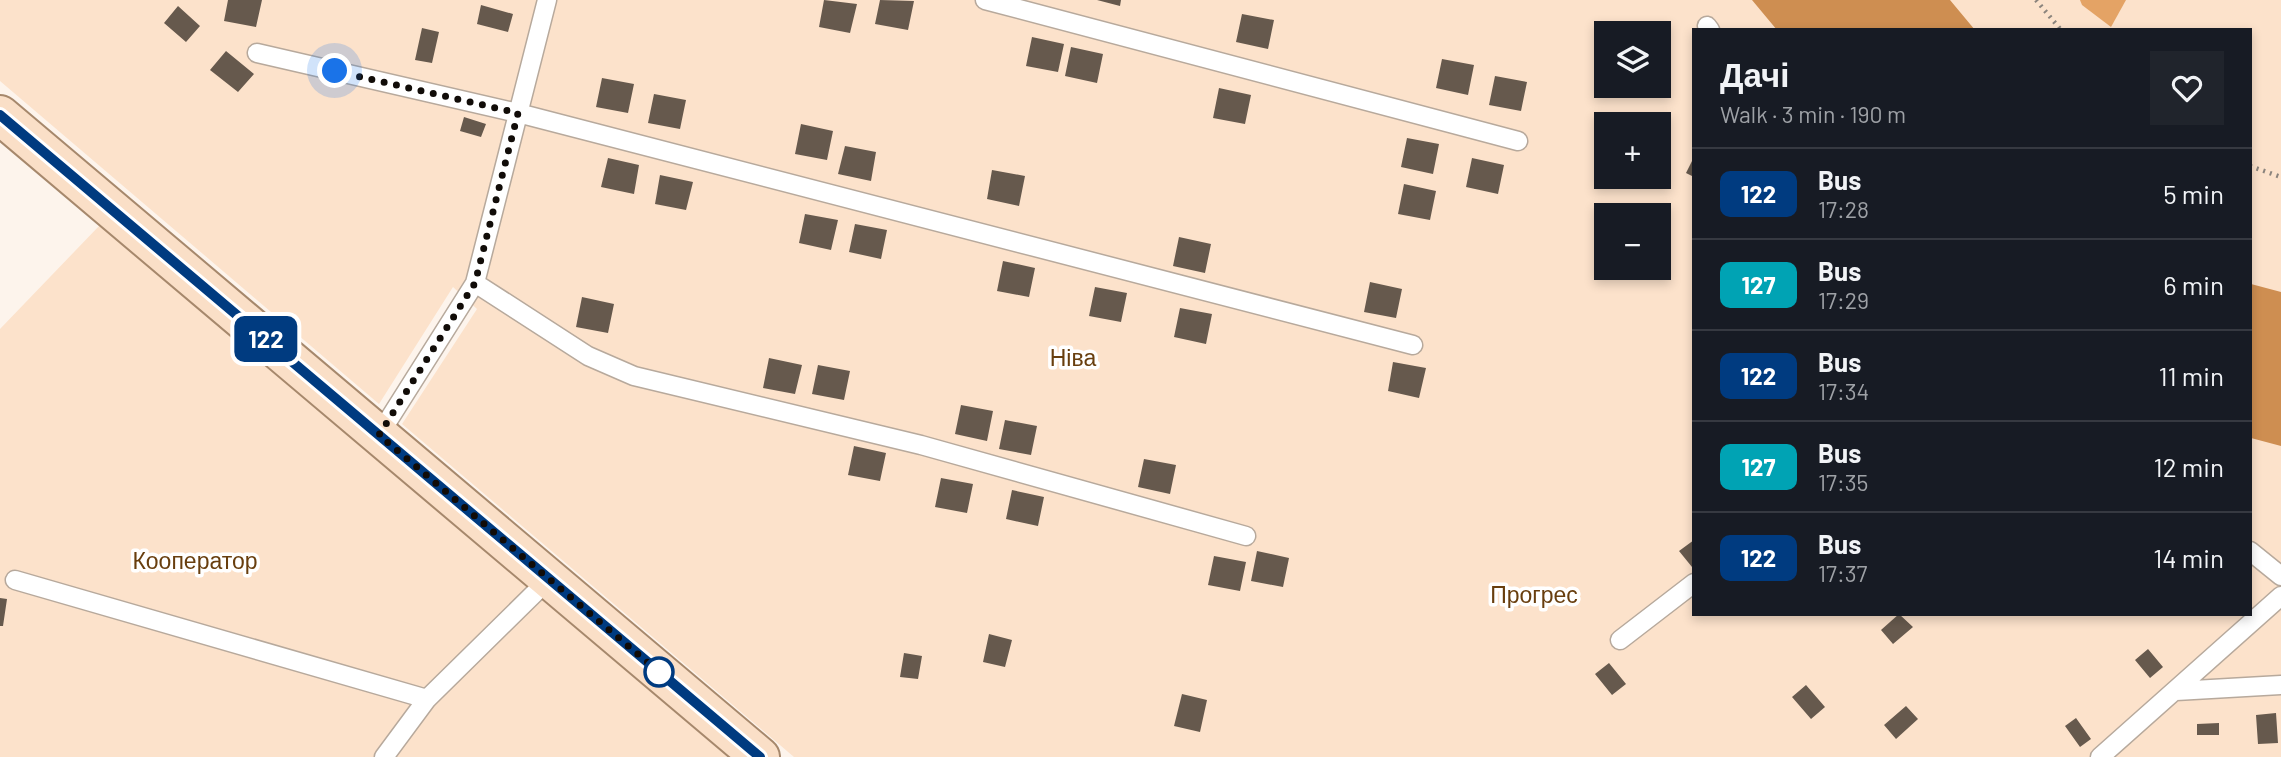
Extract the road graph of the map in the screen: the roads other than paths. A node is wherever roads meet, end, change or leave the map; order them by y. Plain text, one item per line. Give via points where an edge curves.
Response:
1 (547, 0) edge
2 (985, 0) edge
3 (257, 53) dead end
4 (518, 113) junction
5 (0, 115) edge
6 (1518, 141) dead end
7 (475, 283) junction
8 (1413, 345) dead end
9 (379, 435) junction
10 (1246, 536) dead end
11 (2252, 553) edge
12 (2281, 576) edge
13 (549, 579) junction
14 (15, 580) dead end
15 (1692, 585) edge
16 (2281, 596) edge
17 (1620, 640) dead end
18 (2281, 685) edge
19 (2176, 691) junction
20 (427, 699) junction
21 (384, 757) edge
22 (760, 757) edge
23 (2101, 757) edge

1 - 4 lane
2 - 6 lane
3 - 4 lane
4 - 7 lane
4 - 8 lane
5 - 9 main road
7 - 9 lane
7 - 10 lane via 588,356 634,376 921,445
9 - 13 main road
11 - 12 lane
13 - 20 lane
13 - 22 main road
14 - 20 lane
15 - 17 lane
16 - 19 lane
18 - 19 lane
19 - 23 lane
20 - 21 lane

